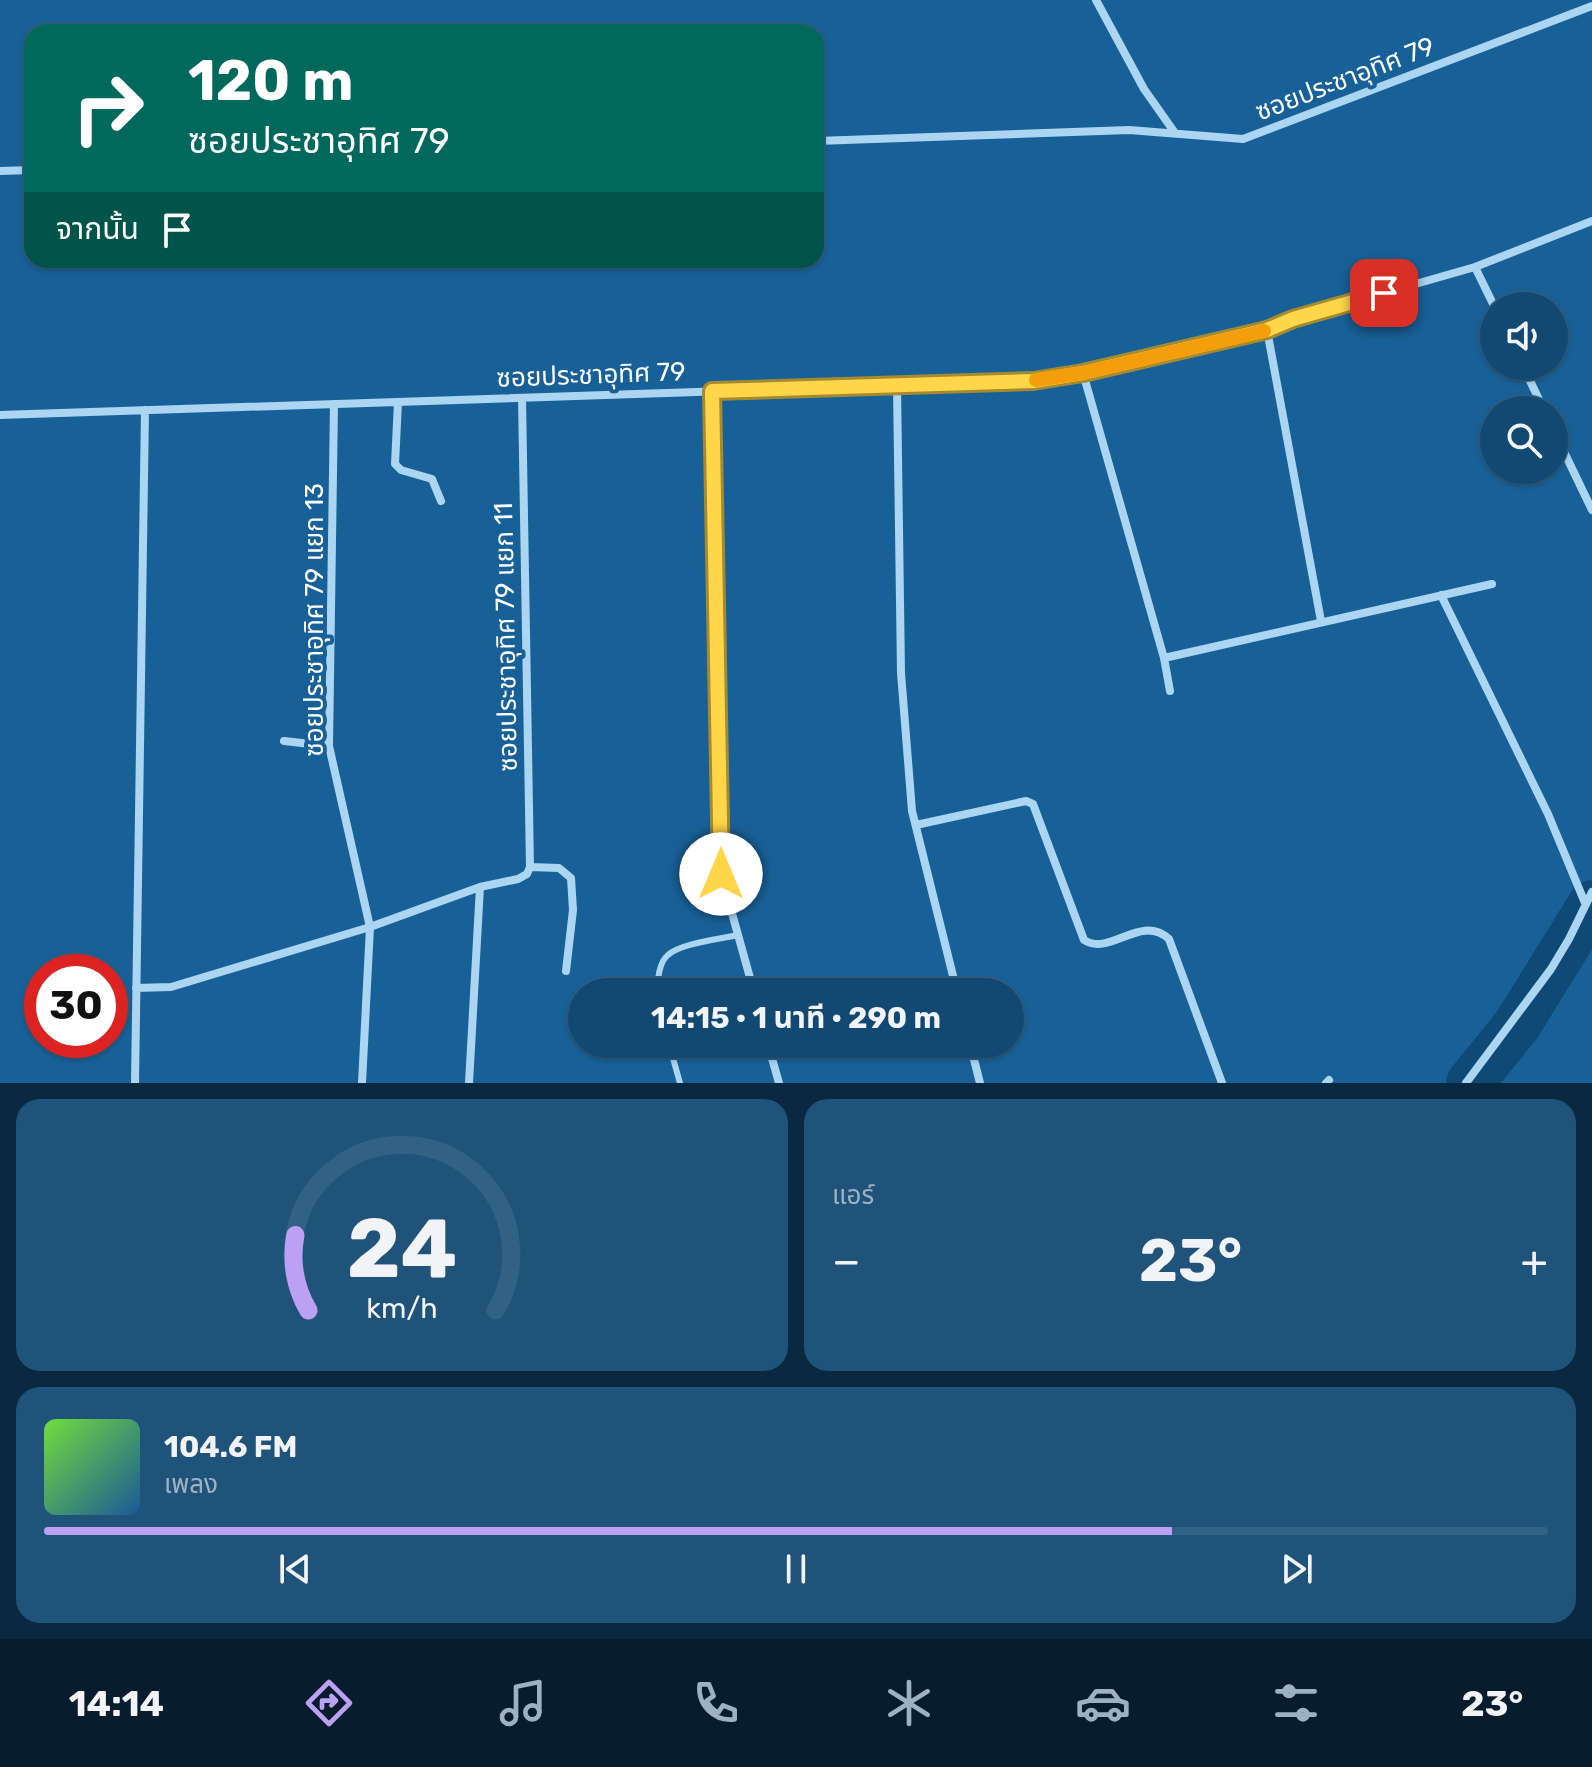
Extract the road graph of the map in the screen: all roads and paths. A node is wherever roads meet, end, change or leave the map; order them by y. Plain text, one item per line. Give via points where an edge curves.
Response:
1 (1096, 0) edge
2 (1592, 6) edge
3 (1175, 134) junction
4 (824, 141) edge
5 (24, 170) edge
6 (0, 171) edge
7 (1592, 221) edge
8 (1475, 267) junction
9 (1487, 292) edge
10 (1267, 330) junction
11 (1083, 373) junction
12 (897, 385) junction
13 (712, 391) junction
14 (522, 398) junction
15 (398, 402) junction
16 (334, 404) junction
17 (145, 410) junction
18 (0, 415) edge
19 (1568, 460) edge
20 (441, 501) dead end
21 (1592, 510) edge
22 (1492, 584) dead end
23 (1441, 595) junction
24 (1321, 621) junction
25 (1164, 658) junction
26 (1170, 691) dead end
27 (284, 741) dead end
28 (329, 746) junction
29 (916, 825) junction
30 (528, 870) junction
31 (480, 887) junction
32 (1592, 892) edge
33 (1585, 903) junction
34 (370, 927) junction
35 (738, 935) junction
36 (566, 971) dead end
37 (660, 978) edge
38 (750, 978) edge
39 (954, 978) edge
40 (136, 988) junction
41 (673, 1058) edge
42 (772, 1058) edge
43 (974, 1058) edge
44 (135, 1083) edge
45 (362, 1083) edge
46 (469, 1083) edge
47 (680, 1083) edge
48 (779, 1083) edge
49 (980, 1083) edge
50 (1222, 1083) edge
51 (1466, 1083) edge

1 - 3 street
2 - 3 street, ซอยประชาอุทิศ 79 via 1243,139
3 - 4 street, ซอยประชาอุทิศ 79 via 1129,130
5 - 6 street
7 - 8 street, ซอยประชาอุทิศ 79
8 - 9 street
8 - 10 street, ซอยประชาอุทิศ 79
10 - 11 street, ซอยประชาอุทิศ 79
10 - 24 street
11 - 12 street, ซอยประชาอุทิศ 79 via 1033,381
11 - 25 street
12 - 13 street, ซอยประชาอุทิศ 79
12 - 29 street via 901,673
13 - 14 street, ซอยประชาอุทิศ 79
13 - 35 street via 721,874
14 - 15 street, ซอยประชาอุทิศ 79
14 - 30 street, ซอยประชาอุทิศ 79 แยก 11
15 - 16 street, ซอยประชาอุทิศ 79
15 - 20 street via 395,464 432,479
16 - 17 street, ซอยประชาอุทิศ 79
16 - 28 street, ซอยประชาอุทิศ 79 แยก 13
17 - 18 street, ซอยประชาอุทิศ 79
17 - 40 street
19 - 21 street
22 - 23 street
23 - 24 street
23 - 33 street via 1548,814
24 - 25 street
25 - 26 street
27 - 28 street
28 - 34 street, ซอยประชาอุทิศ 79 แยก 13
29 - 39 street
29 - 50 street via 1026,801 1033,804 1084,940 1099,944 1146,929 1169,939
30 - 31 street via 518,879
30 - 36 street via 559,868 571,878
31 - 34 street
31 - 46 street
32 - 33 street
33 - 51 street via 1551,969
34 - 40 street via 171,987
34 - 45 street, ซอยประชาอุทิศ 79 แยก 13
35 - 37 lane via 668,955
35 - 38 street
40 - 44 street
41 - 47 lane
42 - 48 street
43 - 49 street

